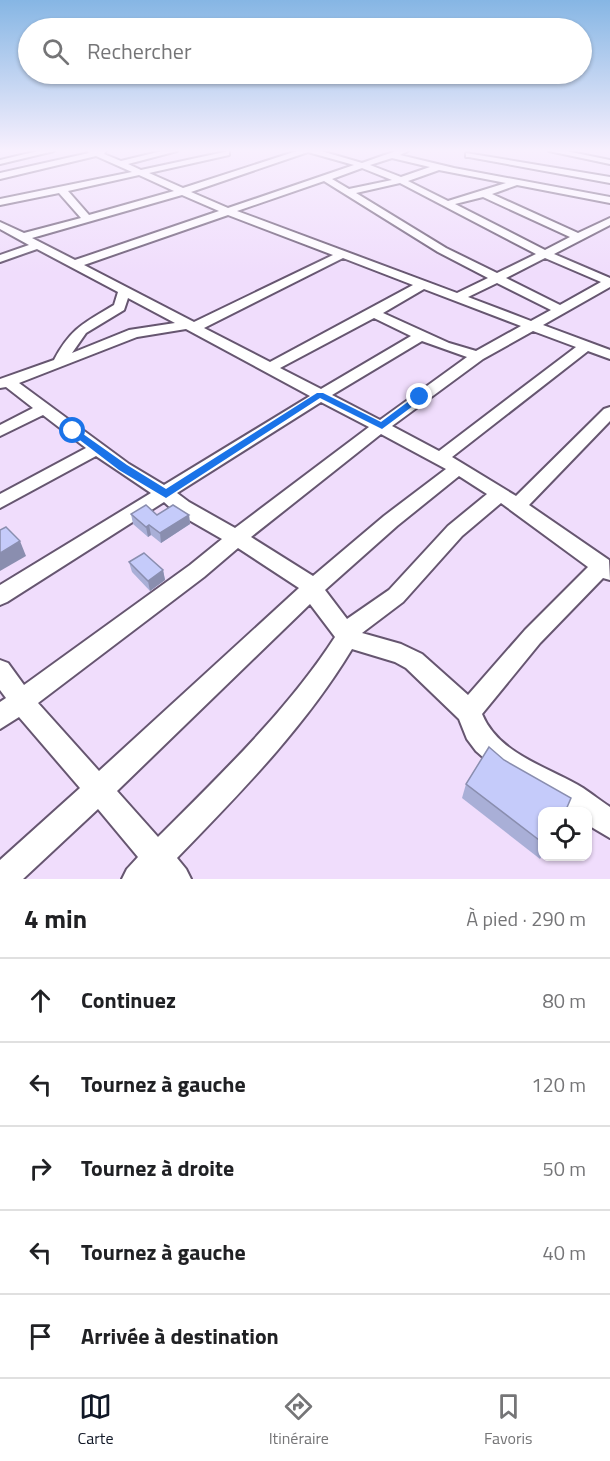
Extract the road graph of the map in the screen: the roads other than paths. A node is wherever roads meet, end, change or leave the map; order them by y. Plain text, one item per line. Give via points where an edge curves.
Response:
1 (47, 192) edge
2 (64, 192) edge
3 (181, 192) joint
4 (283, 192) edge
5 (349, 192) edge
6 (423, 192) edge
7 (490, 192) edge
8 (567, 192) edge
9 (484, 194) junction
10 (610, 200) edge
11 (0, 202) edge
12 (446, 204) junction
13 (227, 211) junction
14 (88, 220) junction
15 (610, 221) edge
16 (1, 227) edge
17 (23, 237) junction
18 (578, 237) junction
19 (38, 245) junction
20 (545, 254) junction
21 (341, 255) junction
22 (0, 259) edge
23 (75, 264) junction
24 (496, 277) junction
25 (610, 282) edge
26 (422, 285) junction
27 (124, 291) junction
28 (459, 297) junction
29 (558, 309) junction
30 (374, 313) junction
31 (531, 325) junction
32 (190, 327) junction
33 (422, 335) junction
34 (586, 346) junction
35 (610, 355) edge
36 (478, 356) junction
37 (60, 363) junction
38 (269, 368) junction
39 (4, 383) edge
40 (320, 395) junction
41 (43, 409) junction
42 (610, 412) edge
43 (382, 426) junction
44 (0, 431) edge
45 (97, 449) junction
46 (449, 463) junction
47 (166, 494) junction
48 (508, 500) junction
49 (0, 502) edge
50 (237, 538) junction
51 (606, 569) edge
52 (314, 586) junction
53 (0, 596) edge
54 (348, 637) junction
55 (0, 670) edge
56 (22, 702) junction
57 (469, 712) junction
58 (0, 717) edge
59 (99, 790) junction
60 (610, 824) edge
61 (167, 869) edge
62 (1, 879) edge
63 (137, 879) edge

1 - 11 street
2 - 14 street
3 - 13 street
3 - 14 street
4 - 13 street
5 - 24 street via 425,240
6 - 12 street
7 - 9 street
8 - 10 street
9 - 12 street
9 - 18 street
12 - 20 street
13 - 21 street
13 - 23 street
14 - 17 street
15 - 18 street
16 - 17 street
17 - 19 street
18 - 20 street
19 - 22 street
19 - 23 street
20 - 24 street
20 - 25 street
21 - 26 street
21 - 32 street
23 - 27 street
24 - 28 street
24 - 29 street
25 - 29 street
26 - 28 street
26 - 30 street
27 - 32 street
27 - 37 street via 120,307 81,330
28 - 31 street
29 - 31 street
30 - 33 street
30 - 38 street
31 - 34 street
31 - 36 street
32 - 37 street via 134,333
32 - 38 street
33 - 36 street
33 - 40 street
34 - 35 street
34 - 46 street
36 - 43 street
37 - 39 street
38 - 40 street
39 - 41 street
40 - 43 street
40 - 47 street
41 - 44 street
41 - 45 street
42 - 48 street
43 - 46 street
43 - 50 street
45 - 47 street
45 - 49 street
46 - 48 street
46 - 52 street
47 - 50 street
47 - 53 street
48 - 51 street
48 - 54 street via 455,531 396,596 356,623
50 - 52 street
50 - 56 street
51 - 57 street via 562,602
52 - 54 street via 320,602
52 - 59 street
54 - 57 street via 414,661
54 - 61 street via 326,671 236,778
55 - 56 street
56 - 58 street
56 - 59 street
57 - 60 street via 485,742 509,763 573,797
59 - 61 street
59 - 62 street
61 - 63 street

